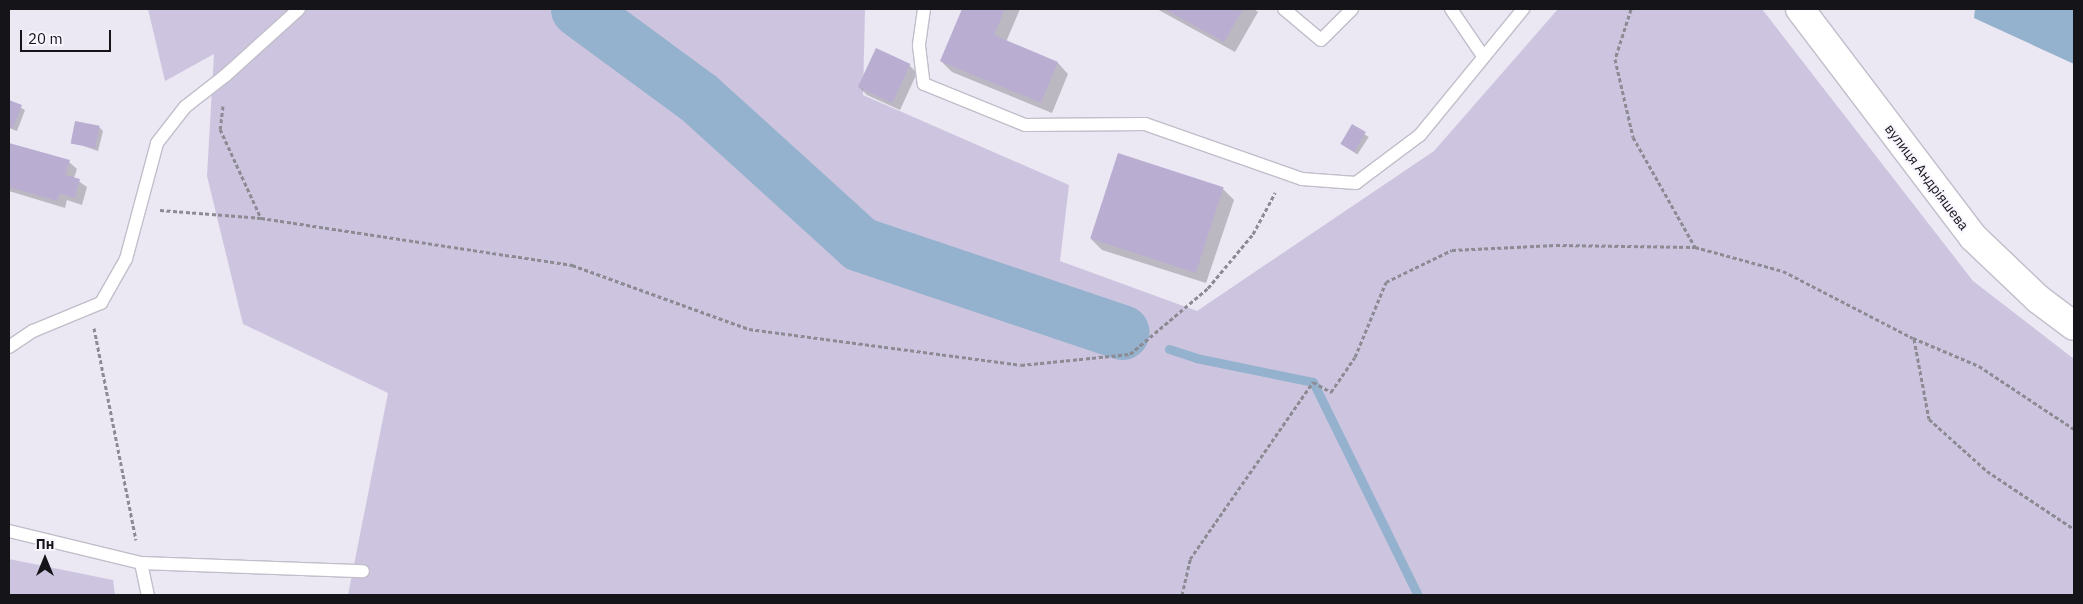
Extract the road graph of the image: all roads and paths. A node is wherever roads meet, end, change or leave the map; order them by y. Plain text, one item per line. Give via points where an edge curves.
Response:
1 (299, 9) edge
2 (924, 9) edge
3 (1284, 9) edge
4 (1352, 9) edge
5 (1451, 9) edge
6 (1523, 9) edge
7 (1630, 9) edge
8 (1800, 9) edge
9 (1483, 56) junction
10 (226, 75) junction
11 (1287, 173) junction
12 (140, 209) junction
13 (261, 218) junction
14 (1696, 247) junction
15 (90, 308) junction
16 (2074, 326) edge
17 (1914, 338) junction
18 (9, 347) edge
19 (2074, 429) edge
20 (2074, 529) edge
21 (9, 531) edge
22 (141, 563) junction
23 (363, 571) dead end
24 (148, 595) edge
25 (1182, 595) edge

1 - 10 lane
2 - 11 lane via 919,46 924,84 1025,125 1146,124
3 - 4 lane via 1321,40
5 - 9 lane
6 - 9 lane
7 - 14 path via 1615,59 1633,137
8 - 16 street, вулиця Андріяшева via 1973,237 2038,299
9 - 11 lane via 1420,135 1356,183 1302,179
10 - 12 lane via 185,108 157,143
10 - 13 path via 220,129
11 - 13 path via 1253,234 1208,288 1130,354 1022,365 749,329 572,265
12 - 13 path
12 - 15 lane via 126,259 101,303
14 - 17 path via 1783,271
14 - 25 path via 1556,245 1452,250 1386,282 1355,357 1331,392 1313,382 1190,559
15 - 18 lane via 32,331
15 - 22 path
17 - 19 path via 1979,366
17 - 20 path via 1929,419 1987,471
21 - 22 lane
22 - 23 lane
22 - 24 lane

